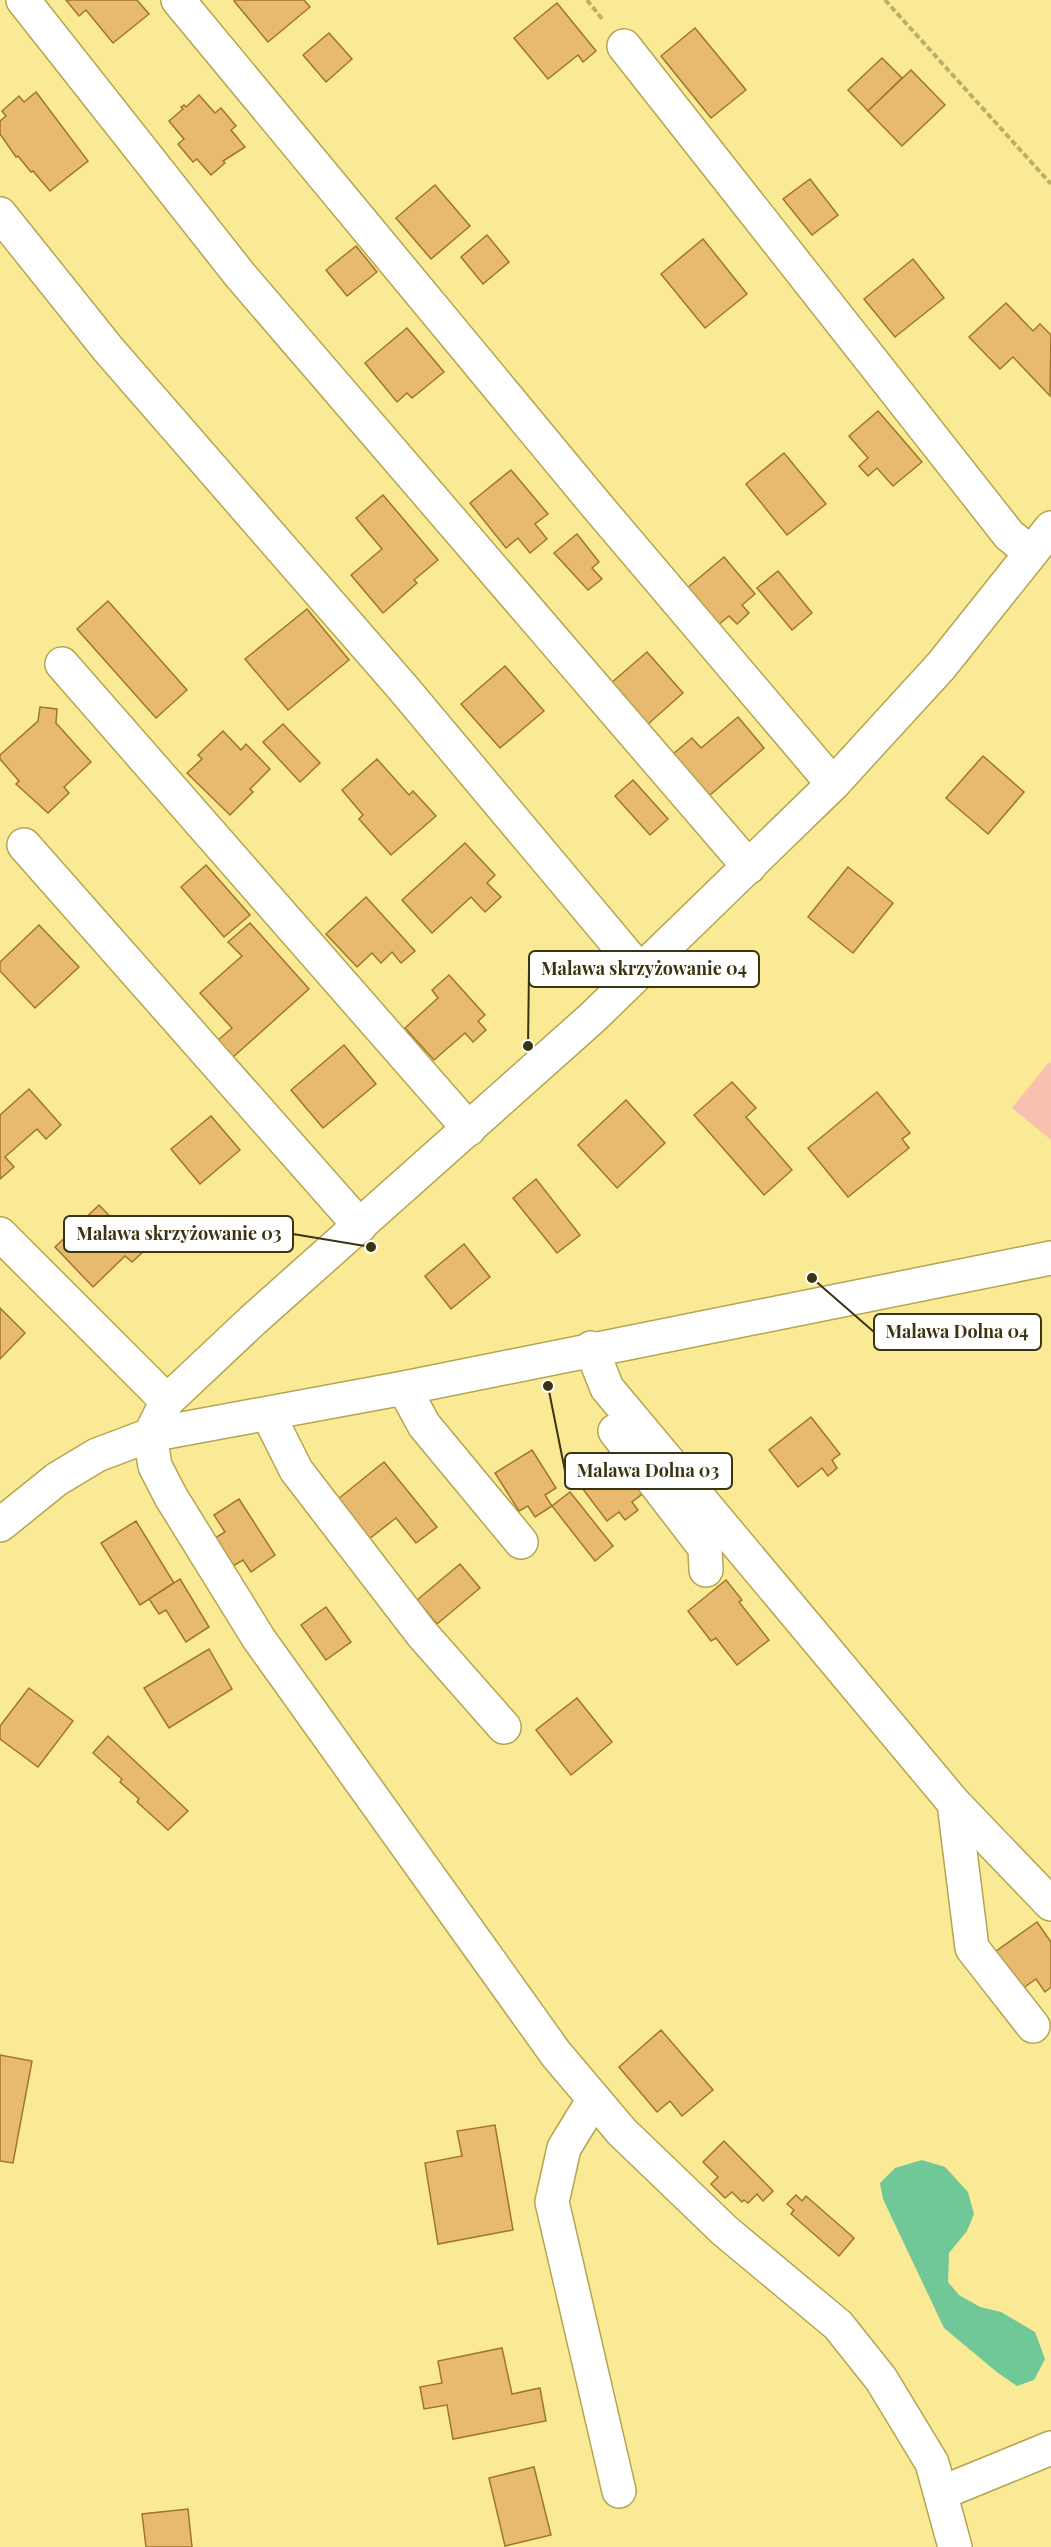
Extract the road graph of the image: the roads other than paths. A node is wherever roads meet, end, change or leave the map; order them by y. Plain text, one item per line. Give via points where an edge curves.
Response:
1 (23, 0) edge
2 (178, 0) edge
3 (624, 45) dead end
4 (0, 214) edge
5 (1041, 540) edge
6 (62, 664) dead end
7 (833, 784) junction
8 (24, 845) dead end
9 (749, 867) junction
10 (641, 972) junction
11 (469, 1129) junction
12 (360, 1226) junction
13 (0, 1234) edge
14 (1051, 1258) edge
15 (580, 1351) junction
16 (404, 1388) junction
17 (167, 1401) junction
18 (268, 1414) junction
19 (150, 1435) junction
20 (0, 1525) edge
21 (521, 1542) dead end
22 (706, 1570) dead end
23 (504, 1727) dead end
24 (954, 1803) junction
25 (1051, 1904) edge
26 (1033, 2026) dead end
27 (594, 2099) junction
28 (1051, 2448) edge
29 (619, 2491) dead end
30 (941, 2493) junction
31 (963, 2543) edge

1 - 9 street via 240,275
2 - 7 street
3 - 5 street via 1009,535
4 - 10 street via 108,349 403,688
5 - 7 street via 941,666
6 - 11 street
7 - 9 street
8 - 12 street
9 - 10 street
10 - 11 street
11 - 12 street
12 - 17 street
13 - 17 street
14 - 15 street
15 - 16 street
15 - 22 street via 588,1397 705,1548
15 - 24 street
16 - 18 street
16 - 21 street via 424,1425
17 - 19 street
18 - 19 street
18 - 23 street via 296,1470 422,1634
19 - 20 street via 97,1455 57,1479
19 - 27 street via 155,1466 171,1497 259,1639 556,2054
24 - 25 street
24 - 26 street via 972,1948
27 - 29 street via 564,2148 552,2202
27 - 30 street via 622,2132 725,2231 838,2325 881,2379 932,2463
28 - 30 street
30 - 31 street

